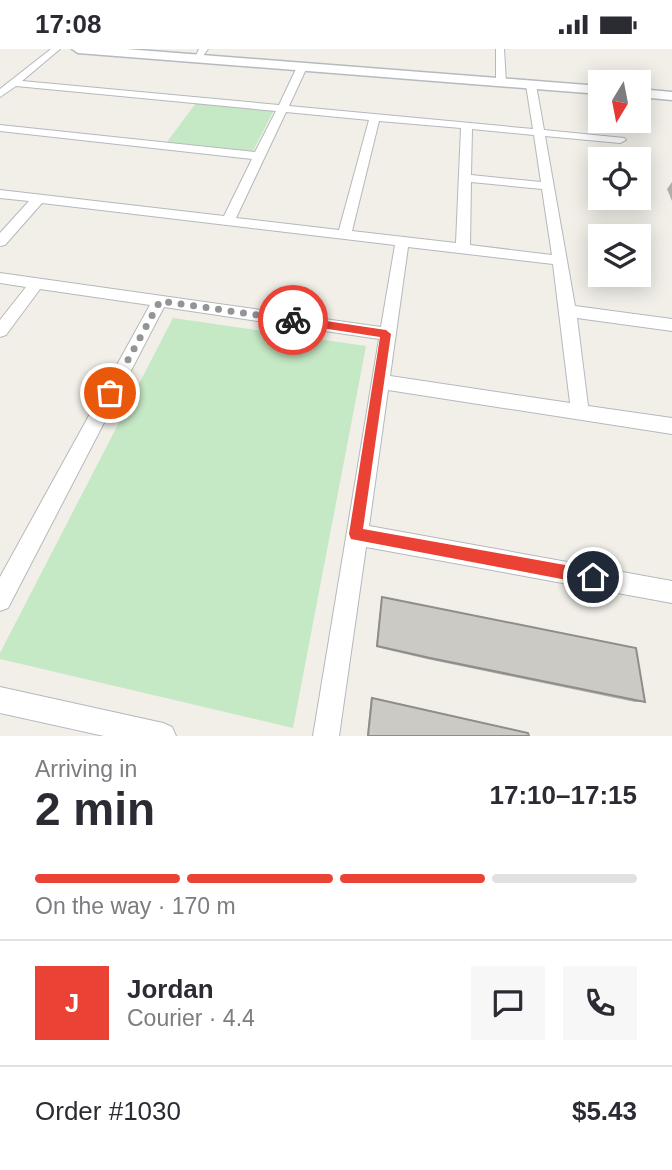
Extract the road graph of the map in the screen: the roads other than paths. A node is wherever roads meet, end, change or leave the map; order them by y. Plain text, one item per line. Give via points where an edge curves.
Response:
1 (56, 49) edge
2 (78, 49) edge
3 (180, 49) edge
4 (500, 49) edge
5 (202, 53) edge
6 (302, 67) junction
7 (501, 78) junction
8 (588, 81) edge
9 (14, 83) junction
10 (531, 85) junction
11 (651, 86) edge
12 (672, 87) edge
13 (588, 89) edge
14 (0, 94) edge
15 (651, 94) edge
16 (672, 96) edge
17 (281, 108) junction
18 (374, 117) junction
19 (467, 125) junction
20 (0, 128) edge
21 (537, 131) junction
22 (620, 140) dead end
23 (257, 156) junction
24 (465, 178) junction
25 (545, 186) junction
26 (0, 194) edge
27 (38, 199) junction
28 (228, 221) junction
29 (344, 235) junction
30 (0, 242) edge
31 (401, 242) junction
32 (463, 249) junction
33 (557, 260) junction
34 (0, 278) edge
35 (36, 283) junction
36 (160, 301) junction
37 (568, 311) junction
38 (672, 324) edge
39 (0, 331) edge
40 (386, 334) junction
41 (380, 382) junction
42 (580, 412) junction
43 (672, 426) edge
44 (355, 534) junction
45 (672, 592) edge
46 (0, 600) edge
47 (0, 700) edge
48 (163, 736) edge
49 (326, 736) edge

1 - 9 street
2 - 5 main road
3 - 5 main road
4 - 7 street
5 - 6 main road
5 - 7 main road
6 - 7 main road
6 - 17 street
7 - 8 main road
7 - 10 main road
9 - 14 street
9 - 17 street
10 - 13 main road
10 - 21 street
11 - 12 main road
15 - 16 main road
17 - 18 street
17 - 23 street
18 - 19 street
18 - 29 street
19 - 21 street
19 - 24 street
20 - 23 street
21 - 22 street
21 - 25 street
23 - 28 street
24 - 25 street
24 - 32 street
25 - 33 street
26 - 27 street
27 - 28 street
27 - 30 street
28 - 29 street
29 - 31 street
31 - 32 street
31 - 40 street
32 - 33 street
33 - 37 street
34 - 35 street
35 - 36 street
35 - 39 street
36 - 40 street
36 - 46 street
37 - 38 street
37 - 42 street
40 - 41 street
41 - 42 street
41 - 44 street
42 - 43 street
44 - 45 street
44 - 49 street
47 - 48 street

